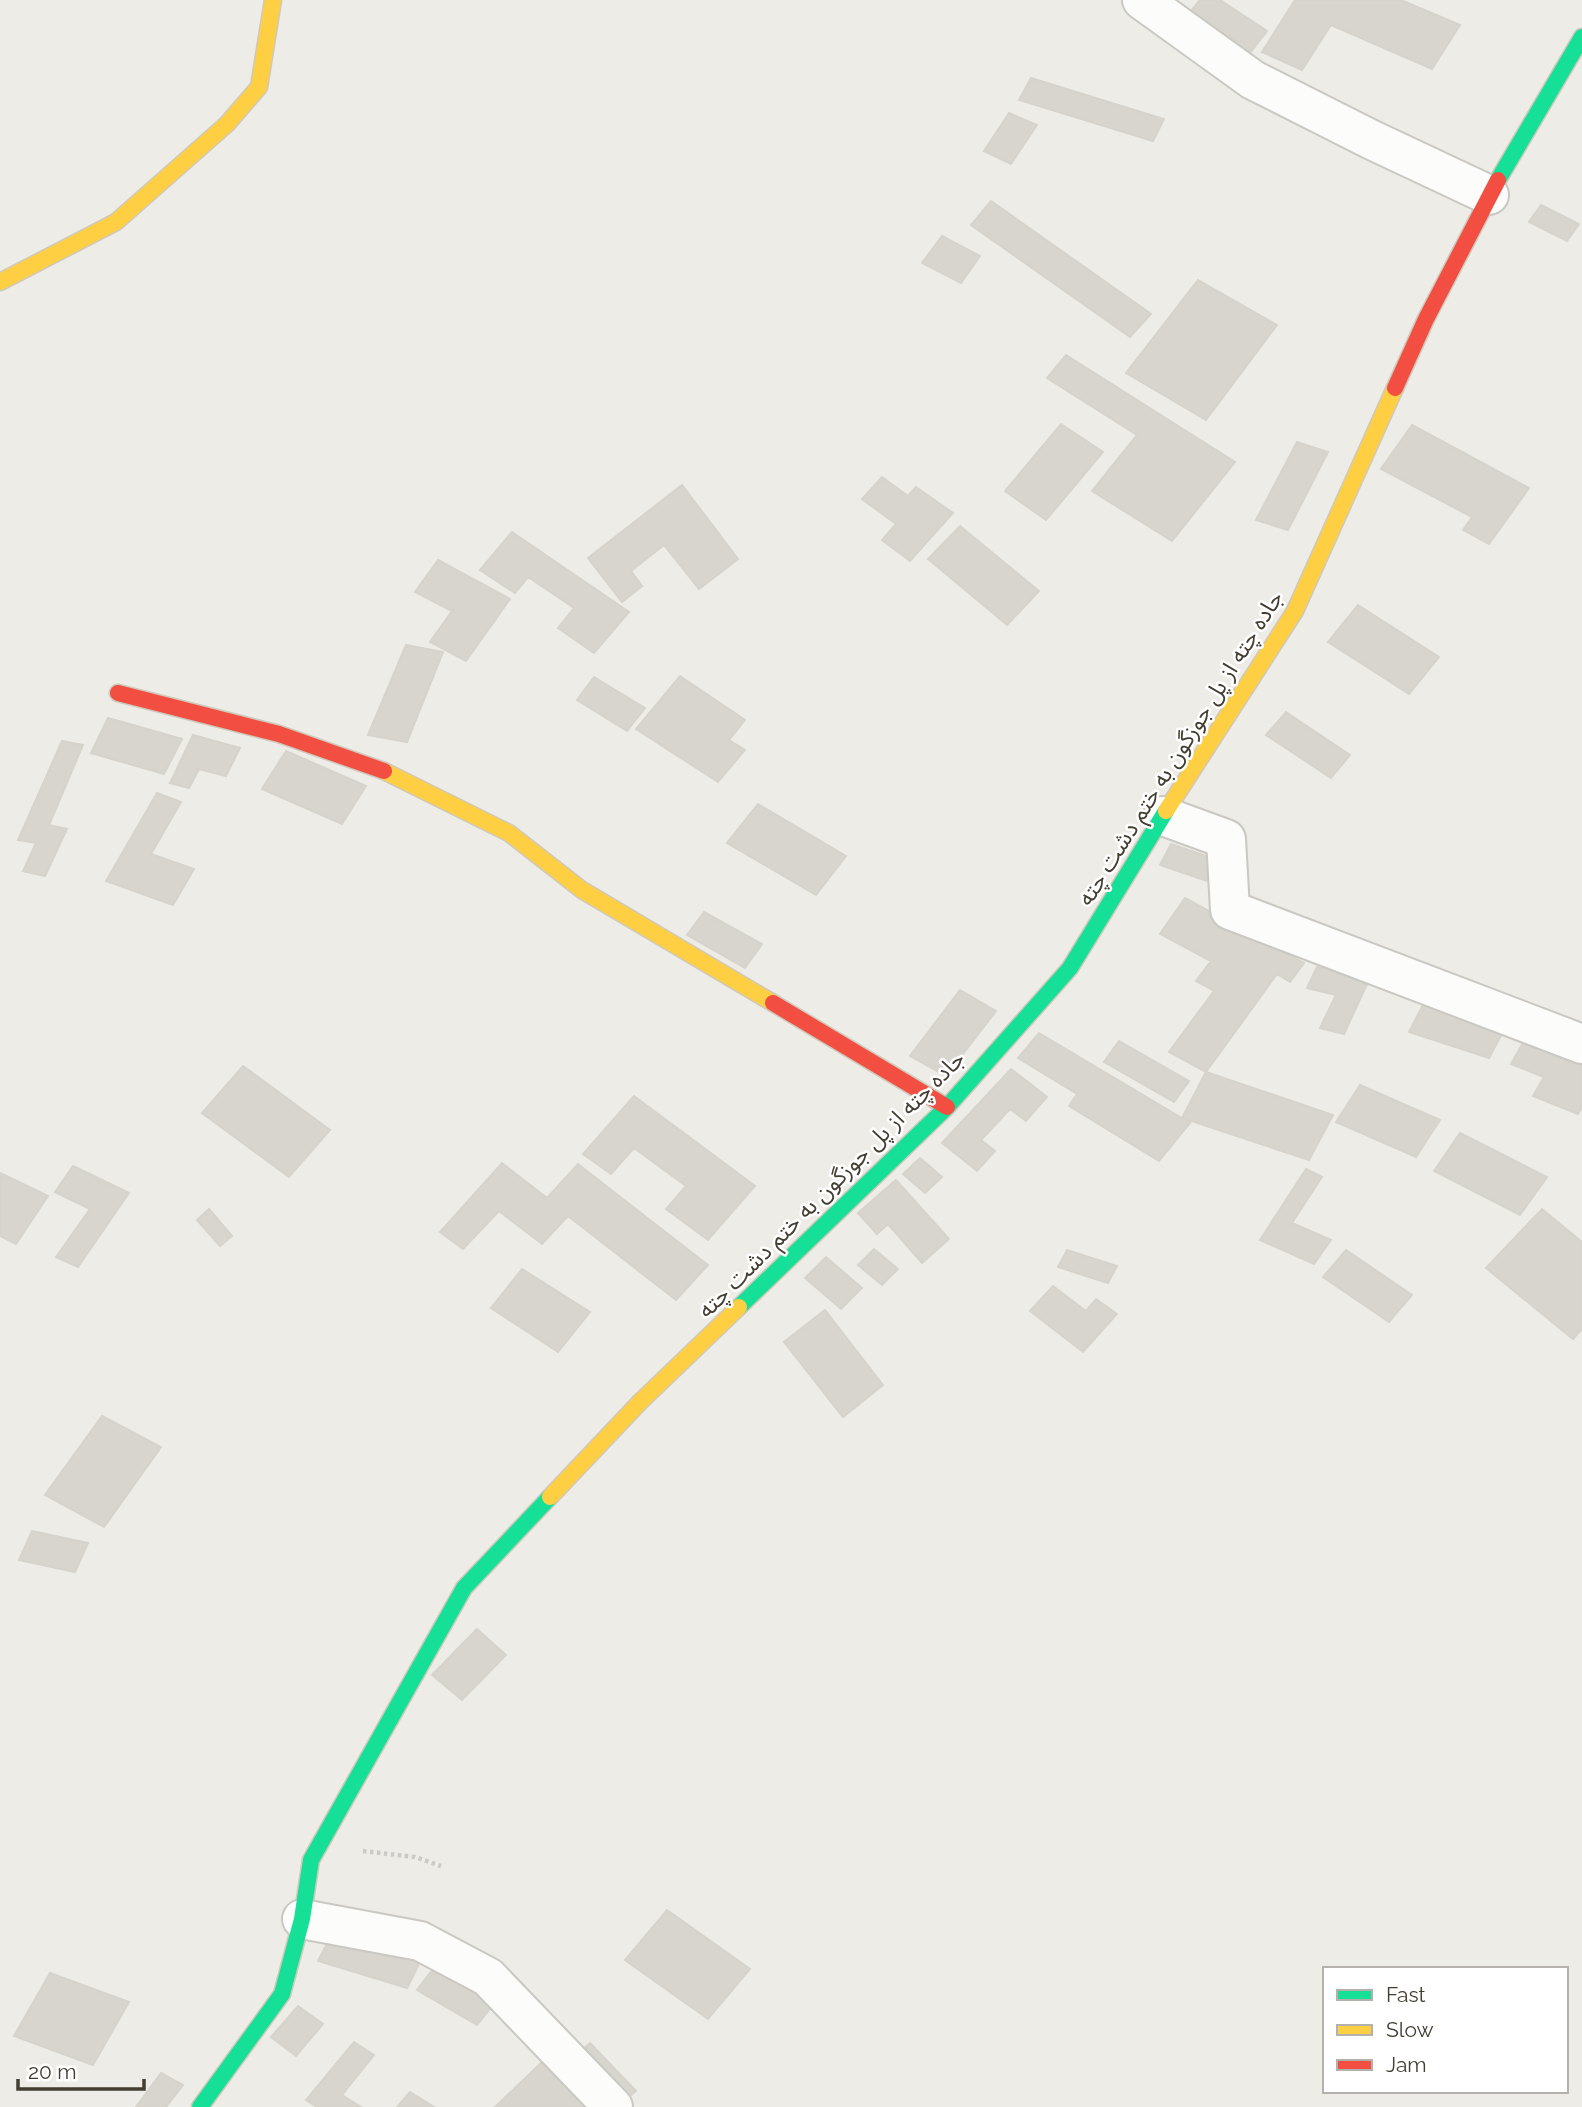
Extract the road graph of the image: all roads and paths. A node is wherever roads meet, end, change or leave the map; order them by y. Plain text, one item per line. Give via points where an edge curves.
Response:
1 (272, 0) edge
2 (1142, 0) edge
3 (1582, 37) edge
4 (1489, 195) junction
5 (0, 282) edge
6 (118, 693) dead end
7 (1163, 816) junction
8 (1582, 1044) edge
9 (947, 1107) junction
10 (322, 1839) junction
11 (441, 1866) dead end
12 (302, 1919) junction
13 (200, 2107) edge
14 (613, 2107) edge

1 - 5 street via 260,87 227,124 116,222
2 - 4 street via 1253,80
3 - 4 street, جاده چته از پل جوزگون به ختم دشت چته
4 - 7 street, جاده چته از پل جوزگون به ختم دشت چته via 1426,319 1295,611
6 - 9 street via 279,734 388,772 509,833 582,890
7 - 8 street via 1226,839 1230,910
7 - 9 street, جاده چته از پل جوزگون به ختم دشت چته via 1070,968
9 - 10 street, جاده چته از پل جوزگون به ختم دشت چته via 640,1402 464,1588
10 - 11 path via 354,1850 415,1857
10 - 12 street, جاده چته از پل جوزگون به ختم دشت چته via 311,1860
12 - 13 street, جاده چته از پل جوزگون به ختم دشت چته via 282,1994
12 - 14 street via 420,1941 488,1977

